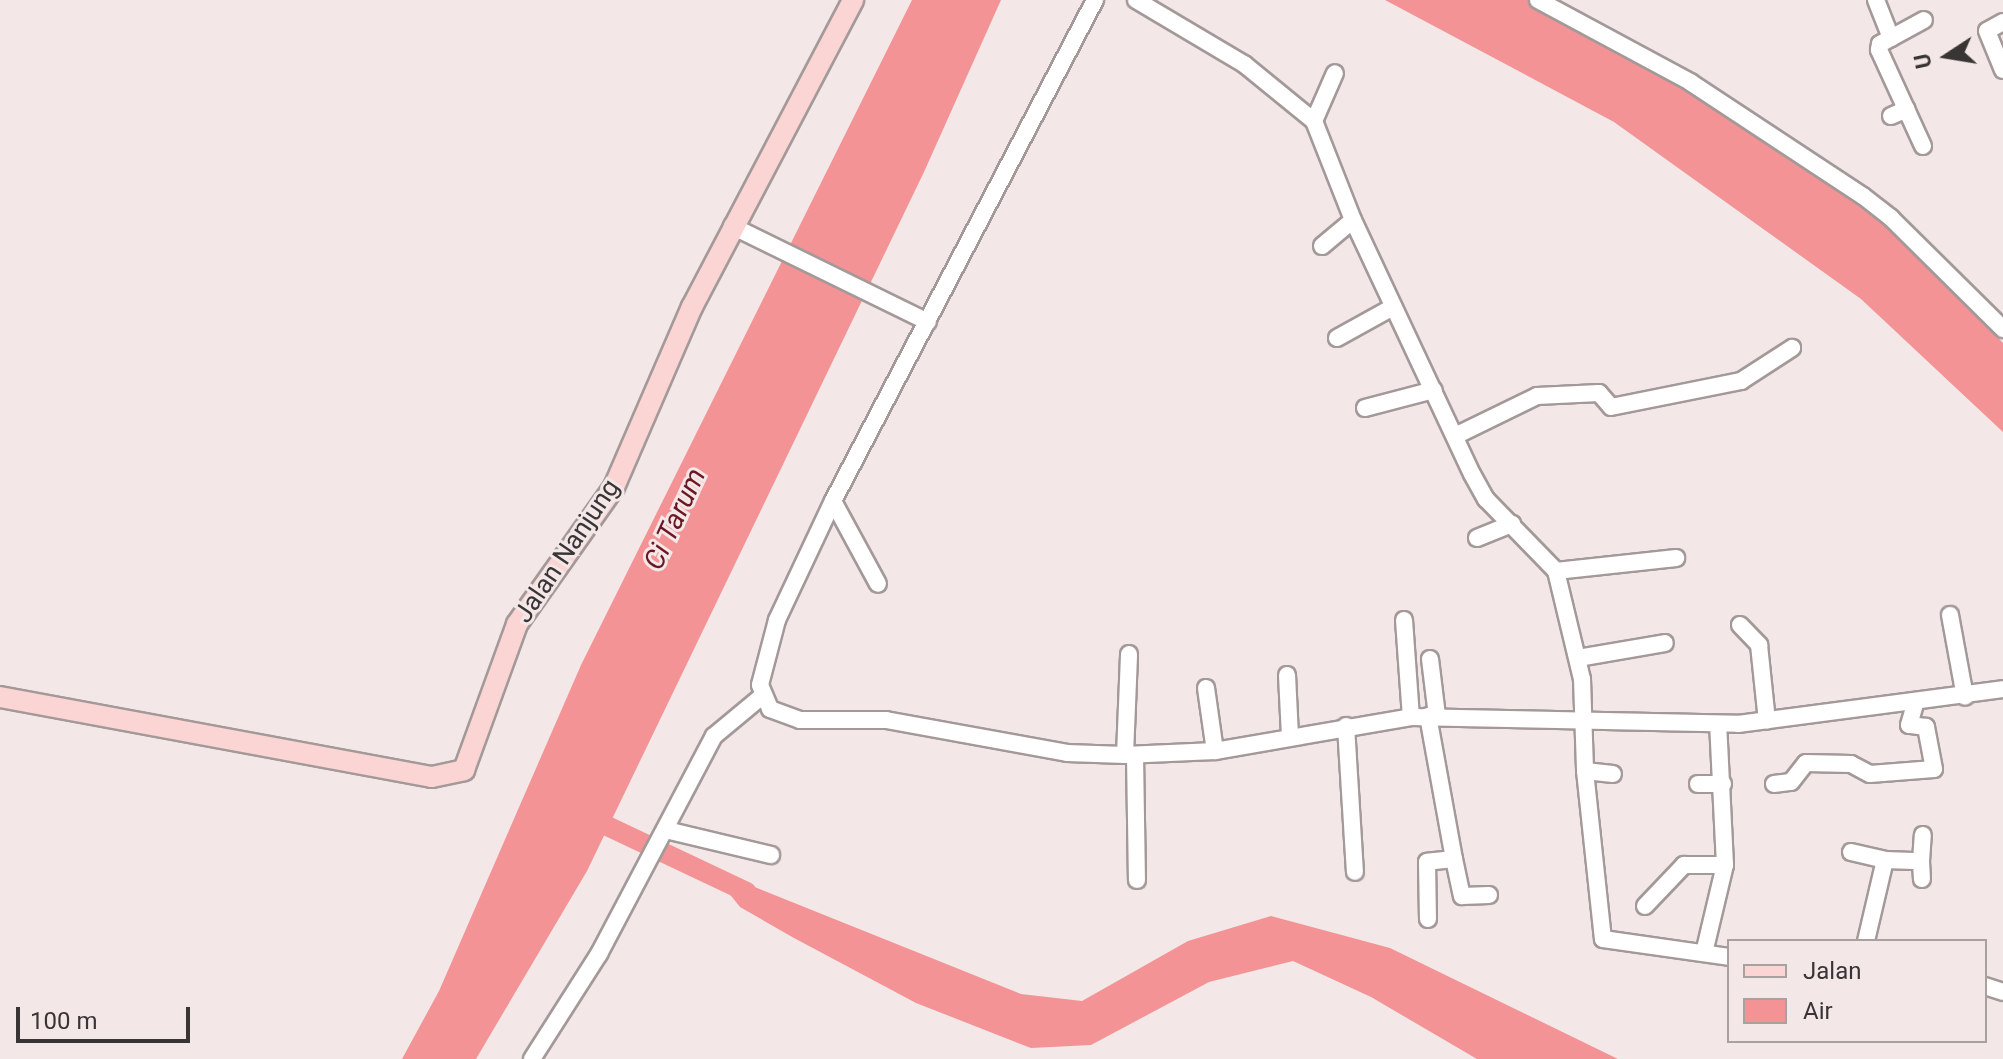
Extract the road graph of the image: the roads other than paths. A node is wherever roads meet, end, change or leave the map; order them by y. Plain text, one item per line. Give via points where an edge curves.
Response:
1 (853, 0) edge
2 (1095, 0) edge
3 (1136, 0) edge
4 (1538, 0) edge
5 (1876, 0) edge
6 (1924, 20) dead end
7 (2003, 22) edge
8 (1891, 38) junction
9 (2003, 70) edge
10 (1335, 73) dead end
11 (1314, 121) junction
12 (1923, 146) dead end
13 (1353, 220) junction
14 (732, 226) junction
15 (1322, 246) dead end
16 (1393, 307) junction
17 (920, 318) junction
18 (2003, 329) edge
19 (1337, 338) dead end
20 (1792, 348) dead end
21 (1434, 390) junction
22 (1365, 408) dead end
23 (1455, 436) junction
24 (833, 501) junction
25 (1512, 524) junction
26 (1477, 538) dead end
27 (1676, 558) dead end
28 (1556, 571) junction
29 (878, 584) dead end
30 (1950, 615) dead end
31 (1404, 620) dead end
32 (1740, 625) dead end
33 (1665, 643) dead end
34 (1129, 654) dead end
35 (1578, 658) junction
36 (1430, 659) dead end
37 (1287, 675) dead end
38 (1206, 688) dead end
39 (2003, 689) edge
40 (0, 697) edge
41 (761, 697) junction
42 (1965, 697) junction
43 (1915, 704) junction
44 (1426, 716) junction
45 (1584, 721) junction
46 (1767, 721) junction
47 (1718, 724) junction
48 (1346, 726) junction
49 (1290, 736) junction
50 (1215, 751) junction
51 (1130, 755) junction
52 (1585, 771) junction
53 (1613, 774) dead end
54 (1698, 784) dead end
55 (1723, 784) junction
56 (1774, 784) dead end
57 (1923, 835) dead end
58 (662, 838) junction
59 (1851, 852) dead end
60 (771, 855) dead end
61 (1454, 859) junction
62 (1885, 860) junction
63 (1921, 861) junction
64 (1725, 865) junction
65 (1355, 872) dead end
66 (1922, 879) dead end
67 (1137, 880) dead end
68 (1489, 895) dead end
69 (1645, 906) dead end
70 (1428, 919) dead end
71 (1866, 939) edge
72 (1704, 953) junction
73 (1727, 957) edge
74 (532, 1059) edge

1 - 14 main road, Jalan Nanjung
2 - 17 street
3 - 11 street via 1244,64
4 - 18 street via 1690,82 1863,196
5 - 8 street
6 - 8 street
7 - 9 street via 1987,31
8 - 12 street via 1879,50 1899,112
10 - 11 street
11 - 13 street
13 - 15 street
13 - 16 street
14 - 17 street
14 - 40 main road, Jalan Nanjung via 673,346 614,487 527,604 502,653 470,762 453,776 432,777
16 - 19 street
16 - 21 street
17 - 24 street
20 - 23 street via 1741,381 1611,407 1599,393 1537,396
21 - 22 street
21 - 23 street
23 - 25 street via 1486,499
24 - 29 street
24 - 41 street via 777,620
25 - 26 street
25 - 28 street
27 - 28 street
28 - 35 street
30 - 42 street
31 - 44 street
32 - 46 street via 1759,645
33 - 35 street
34 - 51 street
35 - 45 street
36 - 44 street
37 - 49 street
38 - 50 street
39 - 42 street
41 - 51 street via 781,716 800,720 886,720 1067,753
41 - 58 street via 714,736
42 - 43 street
43 - 46 street
43 - 56 street via 1909,725 1926,727 1934,769 1870,774 1851,764 1806,763 1791,782
44 - 45 street
44 - 48 street
44 - 61 street
45 - 47 street
45 - 52 street
46 - 47 street
47 - 55 street
48 - 49 street
48 - 65 street
49 - 50 street
50 - 51 street
51 - 67 street
52 - 53 street
52 - 72 street via 1603,938
54 - 55 street
55 - 64 street
57 - 63 street
58 - 60 street
58 - 74 street
59 - 62 street
61 - 68 street via 1462,896
61 - 70 street via 1427,862
62 - 63 street
62 - 71 street
63 - 66 street
64 - 69 street via 1684,865
64 - 72 street
72 - 73 street

